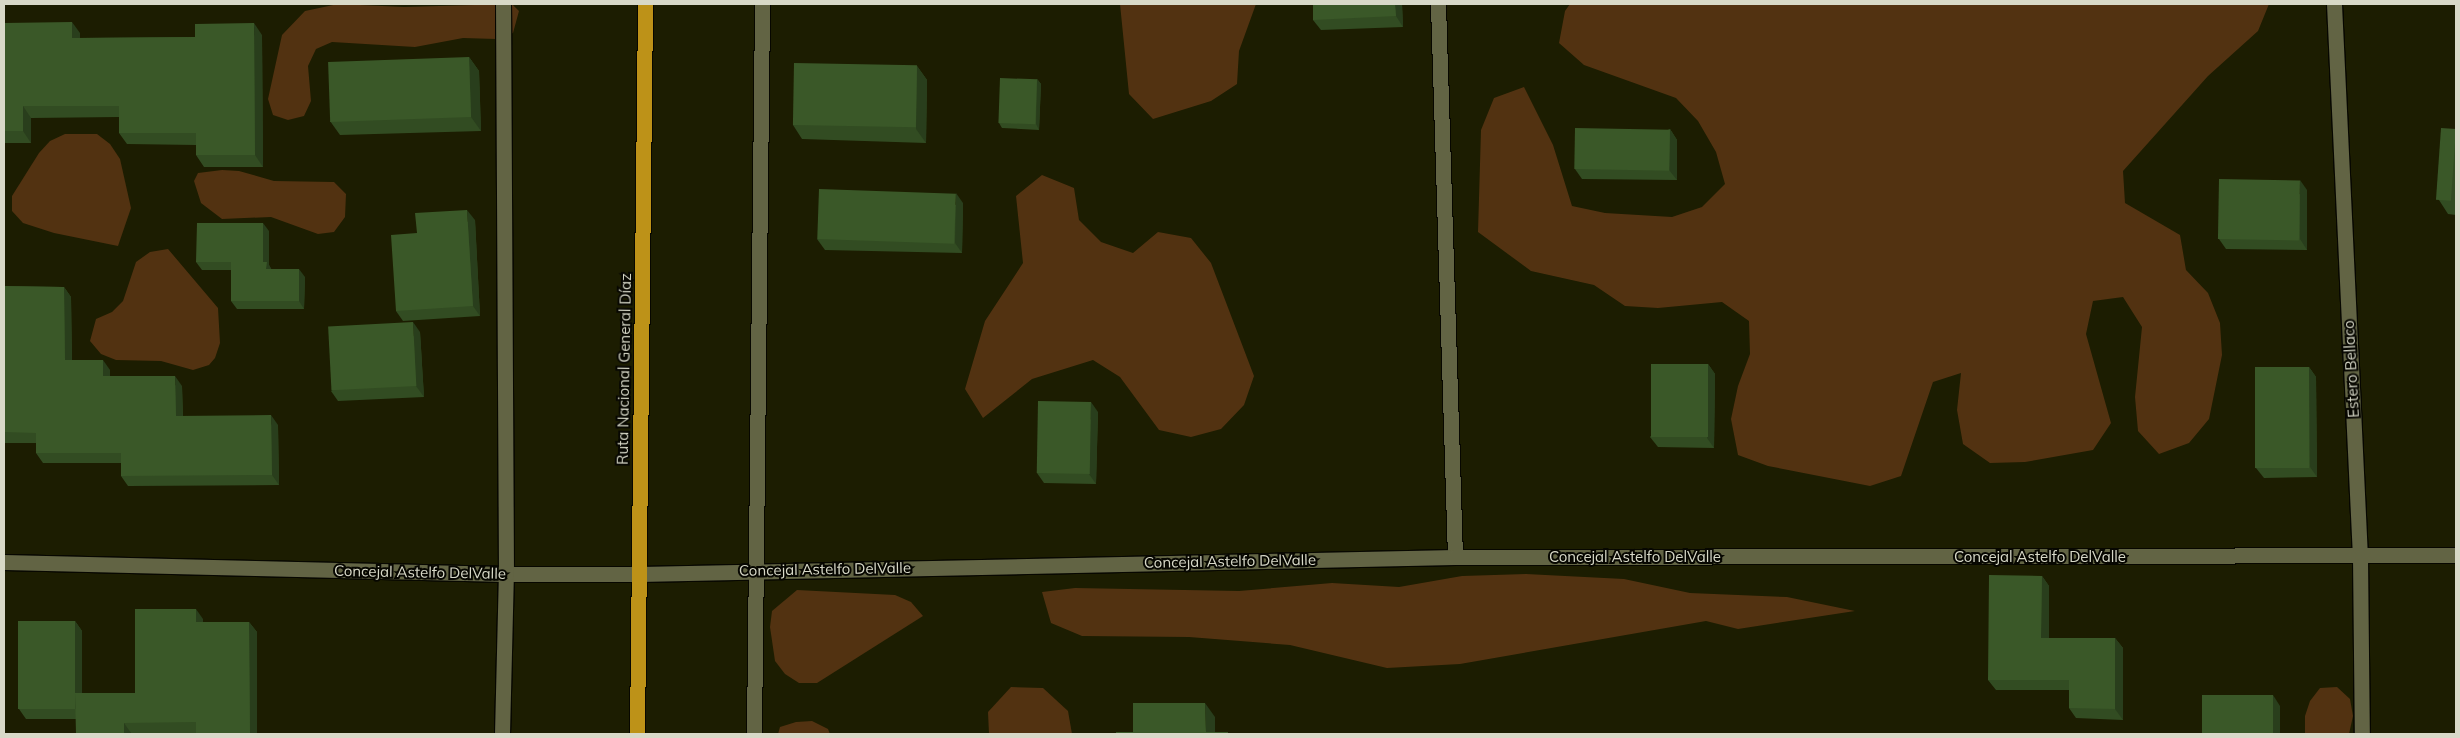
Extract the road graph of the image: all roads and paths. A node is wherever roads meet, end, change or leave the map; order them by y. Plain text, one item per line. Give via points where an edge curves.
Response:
1 (503, 4) edge
2 (646, 4) edge
3 (762, 4) edge
4 (1438, 4) edge
5 (2334, 4) edge
6 (2456, 555) edge
7 (2360, 557) junction
8 (1455, 558) junction
9 (4, 562) edge
10 (757, 570) junction
11 (506, 574) junction
12 (639, 574) junction
13 (502, 734) edge
14 (638, 734) edge
15 (754, 734) edge
16 (2362, 734) edge

1 - 11 street
2 - 12 highway, Ruta Nacional General Díaz
3 - 10 street
4 - 8 street
5 - 7 street, Estero Bellaco
6 - 7 street, Concejal Astelfo DelValle
7 - 8 street, Concejal Astelfo DelValle
7 - 16 street, Estero Bellaco
8 - 10 street, Concejal Astelfo DelValle
9 - 11 street, Concejal Astelfo DelValle
10 - 12 street, Concejal Astelfo DelValle
10 - 15 street
11 - 12 street, Concejal Astelfo DelValle
11 - 13 street
12 - 14 highway, Ruta Nacional General Díaz

